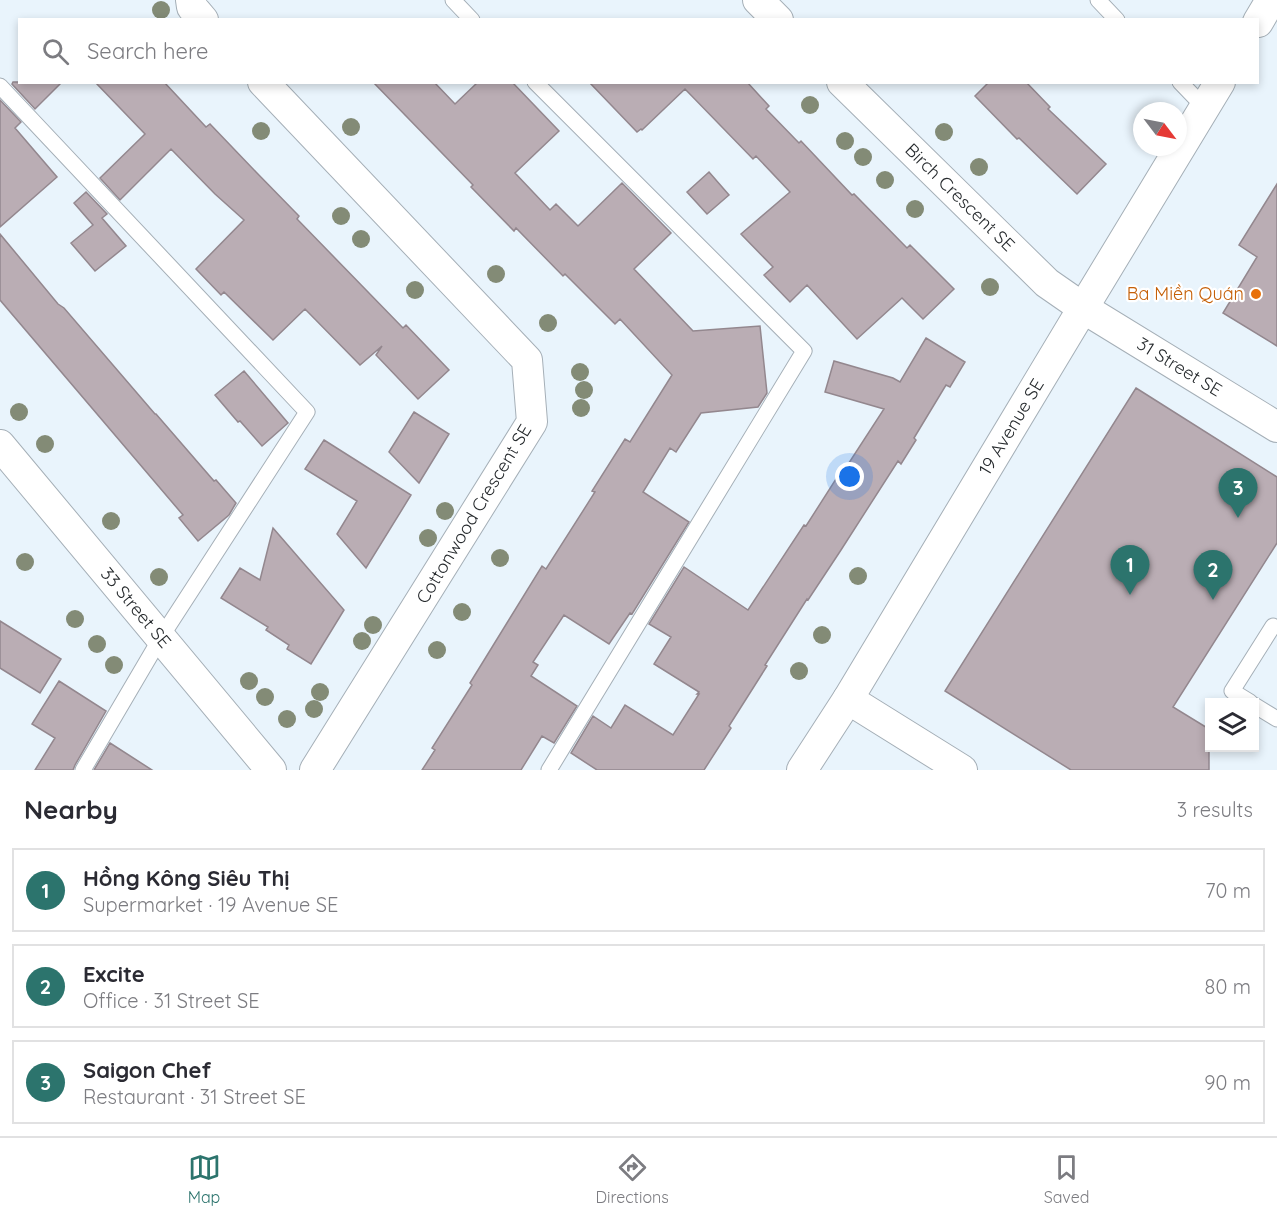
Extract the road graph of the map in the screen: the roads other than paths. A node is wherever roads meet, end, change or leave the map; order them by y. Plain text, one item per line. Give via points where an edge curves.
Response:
1 (191, 0) edge
2 (453, 0) edge
3 (758, 0) edge
4 (1098, 0) edge
5 (1271, 0) edge
6 (201, 18) edge
7 (470, 18) edge
8 (776, 18) edge
9 (1115, 18) edge
10 (1259, 19) edge
11 (265, 84) edge
12 (537, 84) edge
13 (844, 84) edge
14 (1182, 84) edge
15 (1219, 84) edge
16 (0, 86) edge
17 (1205, 108) junction
18 (1083, 308) junction
19 (1277, 427) edge
20 (0, 445) edge
21 (1276, 625) edge
22 (160, 639) junction
23 (1243, 698) edge
24 (848, 699) junction
25 (1259, 708) edge
26 (1277, 719) edge
27 (82, 770) edge
28 (271, 770) edge
29 (315, 770) edge
30 (549, 770) edge
31 (802, 770) edge
32 (962, 770) edge

1 - 6 street via 192,8
2 - 7 lane
3 - 8 street
4 - 9 lane
5 - 10 street
11 - 29 street, Cottonwood Crescent SE via 527,360 532,422
12 - 30 lane via 804,351
13 - 18 street, Birch Crescent SE via 1047,283
14 - 17 lane
15 - 17 street, 19 Avenue SE
16 - 22 lane via 307,412
17 - 18 street, 19 Avenue SE
18 - 19 street, 31 Street SE
18 - 24 street, 19 Avenue SE
20 - 22 street, 33 Street SE
21 - 23 lane via 1232,691
22 - 27 lane
22 - 28 street, 33 Street SE
24 - 31 street, 19 Avenue SE
24 - 32 street
25 - 26 lane

